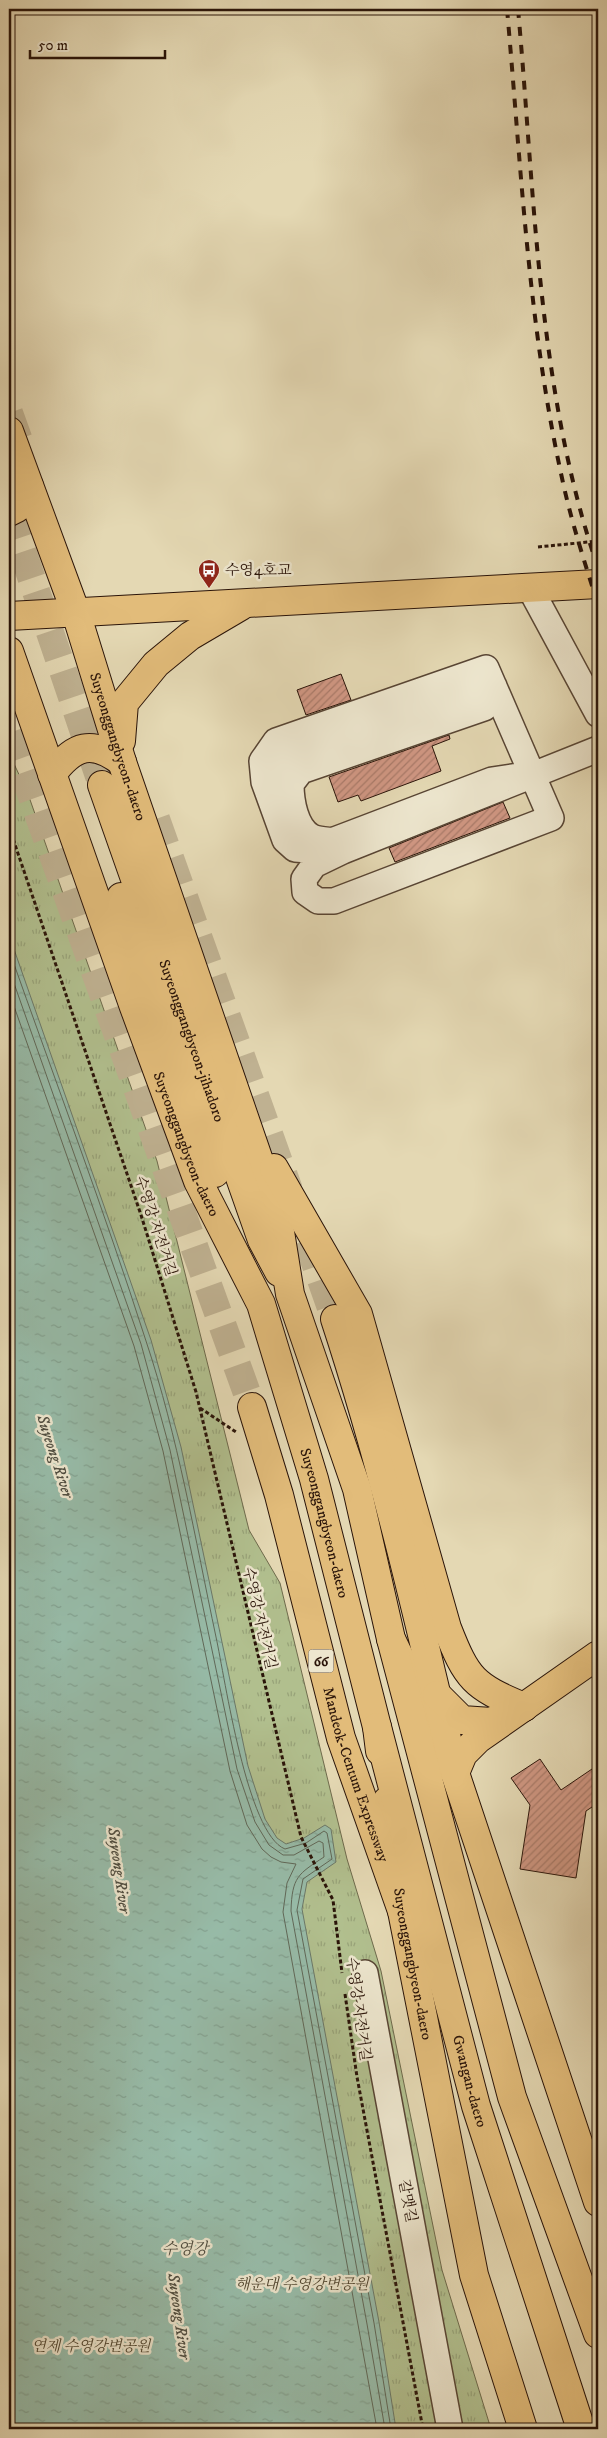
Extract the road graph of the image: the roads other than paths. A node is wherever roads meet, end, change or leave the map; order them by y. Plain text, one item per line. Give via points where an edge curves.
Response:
1 (9, 431) tunnel mouth
2 (29, 486) junction
3 (9, 512) edge
4 (598, 569) edge
5 (598, 584) edge
6 (570, 586) junction
7 (531, 590) junction
8 (245, 604) junction
9 (76, 613) junction
10 (9, 616) edge
11 (9, 651) edge
12 (497, 694) junction
13 (598, 714) edge
14 (598, 749) edge
15 (121, 757) junction
16 (52, 774) junction
17 (532, 774) junction
18 (339, 846) junction
19 (242, 1112) junction
20 (290, 1294) junction
21 (261, 1304) junction
22 (335, 1319) tunnel mouth
23 (252, 1407) tunnel mouth
24 (390, 1639) junction
25 (598, 1656) edge
26 (437, 1695) junction
27 (524, 1707) junction
28 (376, 1727) junction
29 (455, 1773) junction
30 (402, 1910) junction
31 (354, 1976) road end
32 (598, 2202) edge
33 (598, 2334) edge
34 (450, 2429) edge
35 (523, 2429) edge
36 (581, 2429) edge

1 - 2 main road, Suyeonggangbyeon-daero
2 - 3 main road via 18,508
2 - 9 main road, Suyeonggangbyeon-daero
4 - 6 main road
5 - 6 main road
6 - 7 main road
7 - 8 main road
7 - 13 street
8 - 9 main road
8 - 15 main road via 190,636 156,664 124,703
9 - 10 main road
9 - 15 main road, Suyeonggangbyeon-daero
11 - 16 main road, Suyeonggangbyeon-daero
12 - 17 street
12 - 18 street via 301,771 291,784 291,801 302,828 312,837
12 - 18 street via 486,668 276,741 262,761 264,782 285,840 295,849
14 - 17 street
15 - 16 main road via 108,751 82,748 66,756
15 - 19 main road, Suyeonggangbyeon-daero
16 - 21 main road, Suyeonggangbyeon-daero via 198,1180
17 - 18 street via 492,780
17 - 18 street via 551,818 334,901 318,901 305,892 304,879 314,865
19 - 20 main road, Suyeonggangbyeon-daero via 277,1213
19 - 27 main road via 358,1314 447,1628 461,1664 482,1688
20 - 21 main road, Suyeonggangbyeon-jihadoro via 262,1240 94,788
20 - 24 main road, Suyeonggangbyeon-daero via 357,1489
21 - 28 main road, Suyeonggangbyeon-daero via 314,1480
22 - 26 main road via 386,1490
23 - 30 main road, Mandeok-Centum Expressway / 66 via 279,1495 341,1738
24 - 29 main road
24 - 33 main road via 512,2097
25 - 27 main road
26 - 27 main road via 462,1720 491,1722
26 - 29 main road
27 - 29 main road via 478,1739 463,1754
28 - 30 main road, Suyeonggangbyeon-daero
28 - 36 main road, Gwangan-daero via 476,2106
29 - 32 main road
30 - 35 main road, Suyeonggangbyeon-daero via 474,2275
31 - 34 street, 갈맷길

